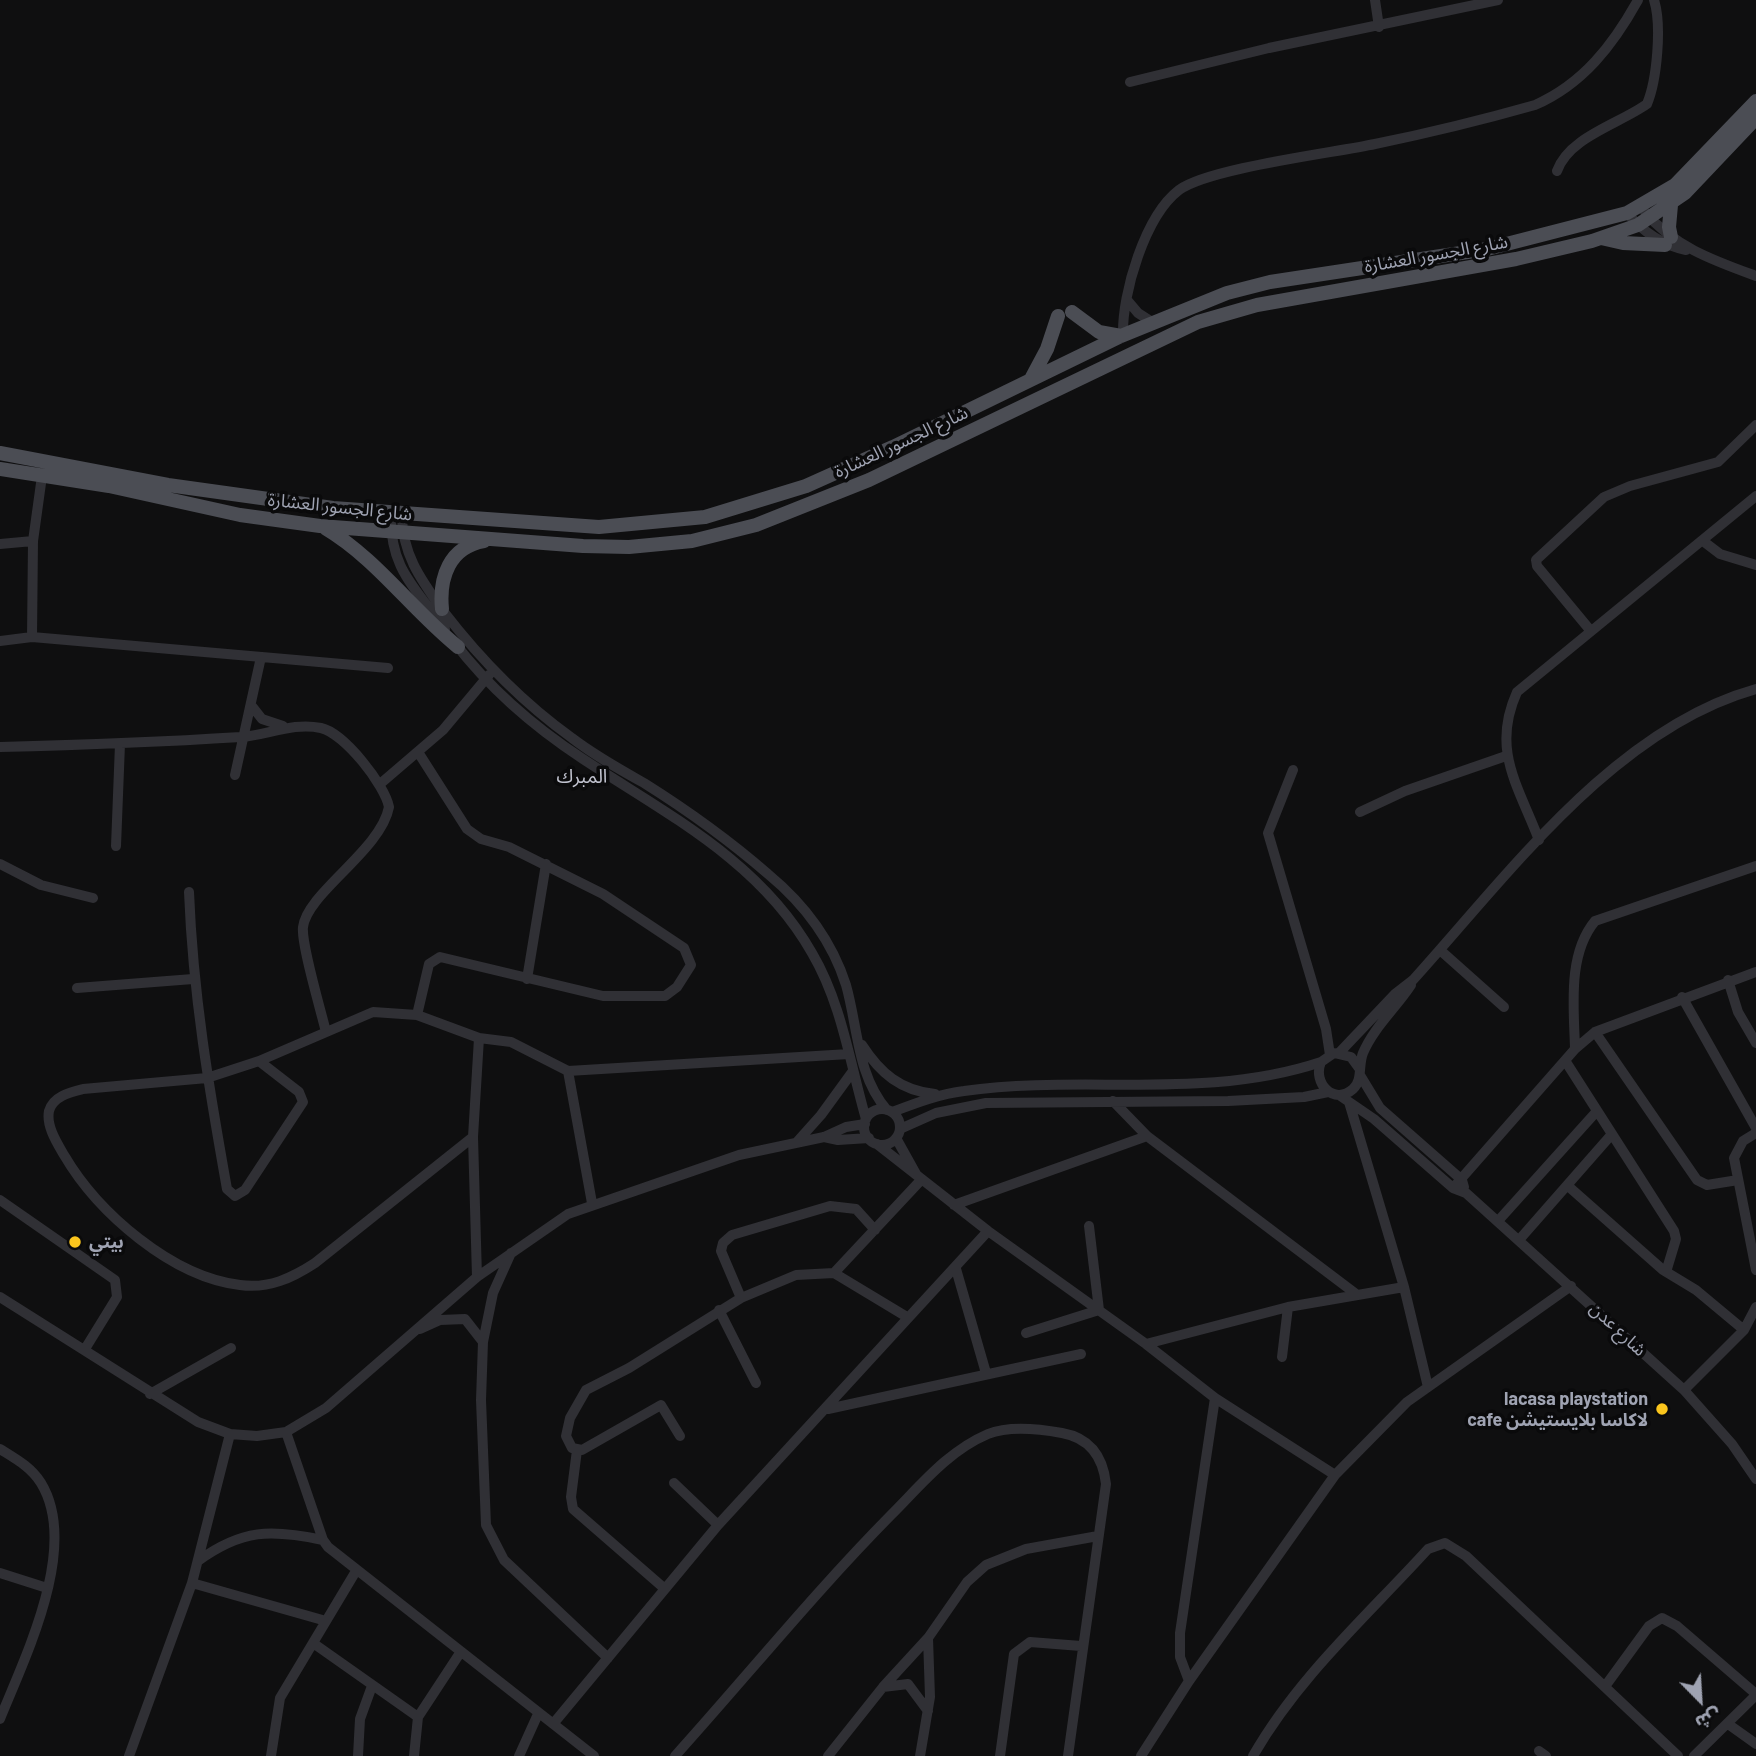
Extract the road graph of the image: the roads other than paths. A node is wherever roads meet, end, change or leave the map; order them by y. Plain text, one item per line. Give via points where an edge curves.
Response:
1 (1375, 0) edge
2 (1498, 0) edge
3 (1638, 0) edge
4 (1654, 0) edge
5 (1472, 3) edge
6 (1379, 27) junction
7 (1130, 82) dead end
8 (1756, 101) edge
9 (1756, 118) edge
10 (1557, 171) dead end
11 (1671, 205) junction
12 (1639, 215) junction
13 (1601, 238) junction
14 (1668, 241) junction
15 (1756, 276) edge
16 (1127, 300) junction
17 (1152, 322) junction
18 (1122, 335) junction
19 (1084, 354) junction
20 (1068, 361) junction
21 (1090, 374) junction
22 (1031, 379) junction
23 (1073, 382) junction
24 (1756, 425) edge
25 (0, 453) edge
26 (0, 468) edge
27 (42, 476) junction
28 (1755, 497) edge
29 (396, 512) junction
30 (320, 526) junction
31 (396, 533) junction
32 (496, 540) junction
33 (33, 541) junction
34 (1703, 541) junction
35 (0, 544) edge
36 (1756, 565) edge
37 (442, 609) junction
38 (1590, 630) junction
39 (32, 637) junction
40 (0, 640) edge
41 (458, 647) junction
42 (261, 657) junction
43 (388, 668) dead end
44 (494, 671) junction
45 (484, 680) junction
46 (1756, 689) edge
47 (251, 705) junction
48 (285, 727) junction
49 (242, 736) junction
50 (120, 744) junction
51 (0, 747) edge
52 (418, 752) junction
53 (1506, 756) junction
54 (1293, 770) dead end
55 (235, 775) dead end
56 (380, 784) junction
57 (1360, 812) dead end
58 (1539, 840) junction
59 (116, 846) dead end
60 (0, 864) edge
61 (546, 864) junction
62 (1756, 866) edge
63 (189, 892) dead end
64 (93, 898) dead end
65 (1440, 950) junction
66 (1756, 972) edge
67 (193, 979) junction
68 (527, 979) junction
69 (1413, 980) junction
70 (1728, 980) junction
71 (77, 988) dead end
72 (1682, 998) junction
73 (1504, 1007) dead end
74 (417, 1015) junction
75 (326, 1032) junction
76 (1595, 1032) junction
77 (479, 1038) junction
78 (859, 1040) junction
79 (1756, 1043) edge
80 (1575, 1049) junction
81 (849, 1054) junction
82 (1330, 1057) junction
83 (260, 1061) junction
84 (1566, 1062) junction
85 (853, 1071) junction
86 (1359, 1071) junction
87 (568, 1072) junction
88 (207, 1078) junction
89 (1334, 1093) junction
90 (941, 1095) junction
91 (1113, 1101) junction
92 (1349, 1102) junction
93 (890, 1111) junction
94 (1597, 1111) junction
95 (866, 1122) junction
96 (1756, 1130) edge
97 (898, 1134) junction
98 (1612, 1134) junction
99 (1147, 1136) junction
100 (473, 1137) junction
101 (824, 1137) junction
102 (873, 1141) junction
103 (796, 1143) junction
104 (919, 1178) junction
105 (1462, 1180) junction
106 (1738, 1180) junction
107 (1568, 1186) junction
108 (1453, 1188) junction
109 (1466, 1192) junction
110 (0, 1200) edge
111 (592, 1203) junction
112 (954, 1205) junction
113 (1497, 1221) junction
114 (1089, 1226) dead end
115 (875, 1230) junction
116 (988, 1231) junction
117 (1518, 1240) junction
118 (512, 1251) junction
119 (956, 1269) junction
120 (1756, 1270) edge
121 (1666, 1272) junction
122 (834, 1273) junction
123 (477, 1277) junction
124 (1571, 1286) junction
125 (1404, 1287) junction
126 (1356, 1294) junction
127 (0, 1297) edge
128 (741, 1298) junction
129 (1288, 1307) junction
130 (1756, 1307) edge
131 (719, 1310) junction
132 (1100, 1310) junction
133 (907, 1317) junction
134 (1744, 1330) junction
135 (1026, 1333) dead end
136 (410, 1334) junction
137 (484, 1342) junction
138 (1146, 1344) junction
139 (231, 1348) dead end
140 (85, 1349) junction
141 (1081, 1354) dead end
142 (1282, 1357) dead end
143 (986, 1373) junction
144 (756, 1383) dead end
145 (1428, 1387) junction
146 (1684, 1390) junction
147 (149, 1394) junction
148 (1214, 1398) junction
149 (828, 1409) junction
150 (286, 1432) junction
151 (230, 1434) junction
152 (680, 1436) dead end
153 (0, 1449) edge
154 (577, 1450) junction
155 (1756, 1455) edge
156 (1746, 1464) junction
157 (1335, 1475) junction
158 (1756, 1479) edge
159 (674, 1483) dead end
160 (718, 1525) junction
161 (1098, 1536) junction
162 (323, 1541) junction
163 (198, 1562) junction
164 (356, 1571) junction
165 (0, 1573) edge
166 (192, 1583) junction
167 (47, 1588) junction
168 (665, 1589) junction
169 (326, 1621) junction
170 (928, 1638) junction
171 (313, 1643) junction
172 (1082, 1646) junction
173 (460, 1653) junction
174 (608, 1658) junction
175 (1189, 1681) junction
176 (1606, 1685) junction
177 (372, 1686) junction
178 (883, 1687) junction
179 (1756, 1694) edge
180 (928, 1711) junction
181 (538, 1714) junction
182 (418, 1717) junction
183 (0, 1719) edge
184 (553, 1724) junction
185 (1728, 1724) junction
186 (1756, 1744) edge
187 (129, 1756) edge
188 (271, 1756) edge
189 (358, 1756) edge
190 (414, 1756) edge
191 (519, 1756) edge
192 (594, 1756) edge
193 (675, 1756) edge
194 (828, 1756) edge
195 (920, 1756) edge
196 (1000, 1756) edge
197 (1068, 1756) edge
198 (1141, 1756) edge
199 (1253, 1756) edge
200 (1678, 1756) edge
201 (1694, 1756) edge

1 - 6 street
2 - 5 street
3 - 16 street via 1601,57 1556,95 1535,104 1375,144 1219,175 1180,190 1157,216 1136,262
4 - 10 street via 1655,67 1647,104 1576,146 1560,161
5 - 6 street
6 - 7 street
8 - 12 main road, شارع الجسور العشارة via 1687,174
9 - 11 main road, شارع الجسور العشارة
11 - 12 main road, شارع الجسور العشارة
11 - 14 main road
12 - 13 main road, شارع الجسور العشارة
12 - 14 street
12 - 17 main road, شارع الجسور العشارة via 1487,249 1250,286
13 - 14 main road via 1623,243
13 - 21 main road, شارع الجسور العشارة via 1516,259 1227,313 1166,336
14 - 15 street
16 - 17 street
16 - 18 street
17 - 18 main road, شارع الجسور العشارة
18 - 19 main road, شارع الجسور العشارة
18 - 22 main road via 1099,332 1065,314
19 - 20 main road, شارع الجسور العشارة
19 - 21 main road
20 - 22 main road, شارع الجسور العشارة
20 - 23 main road
21 - 23 main road, شارع الجسور العشارة
22 - 29 main road, شارع الجسور العشارة via 806,486 705,517 599,527
23 - 32 main road, شارع الجسور العشارة via 869,480 796,511 720,535 629,547
24 - 38 street via 1718,463 1604,497 1536,560
25 - 29 main road, شارع الجسور العشارة via 241,497
26 - 27 main road, شارع الجسور العشارة
27 - 30 main road, شارع الجسور العشارة
27 - 33 street
28 - 34 street
29 - 31 street
30 - 31 main road, شارع الجسور العشارة
30 - 41 main road via 358,550
31 - 32 main road, شارع الجسور العشارة
31 - 37 street
31 - 41 street via 392,550 404,573
32 - 37 main road via 475,543 452,560 441,583
33 - 35 street
33 - 39 street
34 - 36 street via 1720,554
34 - 38 street
37 - 44 street
38 - 53 street via 1517,692 1507,718
39 - 40 street
39 - 42 street
41 - 45 street
42 - 43 street
42 - 47 street
44 - 45 street
44 - 78 street via 572,738 747,856 801,906 831,950
45 - 52 street via 465,708
45 - 81 street via 567,748 646,796 747,871 811,950 827,979
46 - 58 street via 1695,713 1604,774
47 - 48 street via 262,719
47 - 49 street
48 - 49 street
48 - 56 street via 330,732
49 - 50 street
49 - 55 street
50 - 51 street
50 - 59 street
52 - 56 street
52 - 61 street via 467,829
53 - 57 street
53 - 58 street
54 - 82 street via 1268,833 1326,1029
56 - 75 street via 389,807 383,824 312,908 302,929
58 - 65 street
60 - 64 street via 41,885
61 - 68 street
61 - 68 street via 603,894 684,948 691,965 665,996 603,996
62 - 80 street via 1595,921 1578,957
63 - 67 street
65 - 69 street
65 - 73 street
66 - 70 street
67 - 71 street
67 - 88 street
68 - 74 street via 440,957 429,964
69 - 82 street
69 - 86 street via 1369,1042
70 - 72 street
70 - 79 street via 1738,1012
72 - 76 street
72 - 96 street
74 - 75 street via 373,1012
74 - 77 street
75 - 83 street
76 - 80 street
76 - 106 street via 1697,1180 1707,1185
77 - 87 street via 511,1042
77 - 100 street
78 - 90 street via 895,1082 917,1092
78 - 93 street via 867,1074
80 - 84 street
81 - 85 street
81 - 87 street
82 - 86 street via 1351,1057
82 - 89 street via 1318,1079
82 - 90 street via 1295,1071 1220,1083 1019,1086
83 - 88 street
83 - 88 street via 299,1092 303,1102 245,1190 235,1196 226,1189
84 - 94 street
84 - 105 street
85 - 95 street
85 - 103 street
86 - 89 street via 1353,1089
86 - 105 street via 1380,1108
87 - 111 street
88 - 100 street via 67,1093 54,1101 49,1123 83,1185 131,1233 200,1273 239,1285 274,1283 305,1270
89 - 91 street via 1228,1101
89 - 92 street, شارع عدن
90 - 93 street
91 - 97 street via 972,1105 936,1112
91 - 99 street
92 - 108 street, شارع عدن
92 - 125 street
93 - 95 street via 873,1112
93 - 97 street via 898,1119
94 - 98 street
94 - 113 street
95 - 101 street
95 - 102 street
96 - 106 street via 1738,1147 1734,1158
97 - 102 street via 887,1144
97 - 104 street
98 - 107 street
98 - 121 street via 1674,1231
99 - 112 street
99 - 126 street
100 - 123 street
101 - 102 street
101 - 103 street
102 - 104 street
103 - 111 street via 738,1155
104 - 112 street
104 - 115 street
105 - 108 street
105 - 109 street, شارع عدن
106 - 120 street
107 - 117 street
107 - 121 street
108 - 109 street, شارع عدن
109 - 113 street, شارع عدن
110 - 140 street via 115,1280 117,1297
111 - 118 street
112 - 116 street
113 - 117 street, شارع عدن
114 - 132 street
115 - 122 street
115 - 128 street via 856,1209 830,1206 732,1236 723,1242 721,1251
116 - 119 street
116 - 132 street
117 - 124 street, شارع عدن
118 - 123 street
118 - 137 street via 493,1293
119 - 133 street
119 - 143 street
121 - 134 street
122 - 128 street via 796,1275
122 - 133 street
123 - 136 street
124 - 145 street
124 - 146 street, شارع عدن
125 - 126 street
125 - 145 street
126 - 129 street
127 - 140 street
128 - 131 street
129 - 138 street
129 - 142 street
130 - 134 street
131 - 144 street
131 - 154 street via 586,1390 570,1418 566,1436
132 - 135 street
132 - 138 street
133 - 149 street
134 - 146 street
136 - 137 street via 455,1317 465,1319
136 - 150 street via 326,1408
137 - 174 street via 484,1503 493,1543 525,1582
138 - 148 street
139 - 147 street
140 - 147 street
141 - 143 street
143 - 149 street
145 - 157 street via 1407,1402
146 - 156 street, شارع عدن
147 - 151 street
148 - 157 street
148 - 175 street via 1180,1633 1180,1657
149 - 160 street
150 - 151 street
150 - 162 street
151 - 163 street
152 - 154 street via 658,1405
153 - 167 street via 27,1465 48,1496 54,1545
154 - 168 street via 573,1509
155 - 156 street
156 - 158 street, شارع عدن
157 - 175 street
159 - 160 street
160 - 168 street
161 - 170 street via 1026,1549 986,1565 967,1582
161 - 172 street
161 - 193 street via 1106,1484 1104,1466 1086,1441 1049,1431 1013,1429 990,1434 941,1463 838,1568
162 - 163 street via 253,1533 218,1547
162 - 164 street
163 - 166 street
164 - 169 street
164 - 173 street
165 - 167 street
166 - 169 street
166 - 187 street
167 - 183 street
168 - 174 street
169 - 171 street
170 - 178 street
170 - 180 street
171 - 177 street
171 - 188 street via 280,1699
172 - 196 street via 1030,1642 1014,1654
172 - 197 street
173 - 181 street
173 - 182 street
174 - 184 street
175 - 198 street
176 - 179 street via 1649,1626 1662,1618
176 - 199 street via 1466,1556 1453,1546 1437,1544 1331,1652 1279,1715
176 - 200 street
177 - 182 street
177 - 189 street via 360,1719
178 - 180 street via 908,1684
178 - 194 street
179 - 185 street
180 - 195 street
181 - 184 street
181 - 191 street
182 - 190 street
184 - 192 street
185 - 186 street
185 - 201 street

